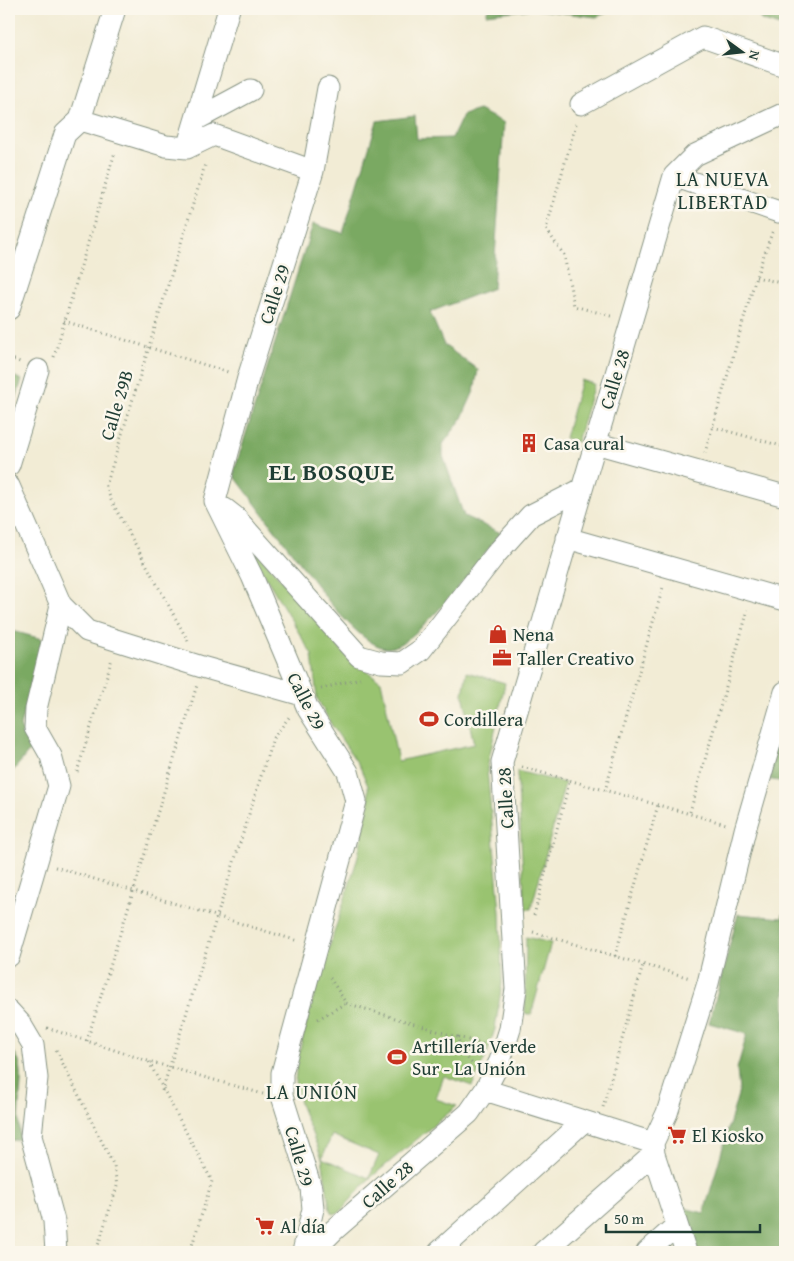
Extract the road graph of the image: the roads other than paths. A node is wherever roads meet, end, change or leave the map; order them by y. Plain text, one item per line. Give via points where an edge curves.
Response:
1 (115, 9) edge
2 (229, 9) edge
3 (785, 66) edge
4 (328, 88) dead end
5 (250, 90) dead end
6 (581, 104) road end
7 (785, 113) edge
8 (196, 119) junction
9 (80, 120) junction
10 (186, 148) junction
11 (314, 170) junction
12 (674, 176) junction
13 (779, 212) road end
14 (9, 309) edge
15 (38, 370) road end
16 (595, 443) junction
17 (9, 465) edge
18 (9, 486) edge
19 (582, 490) junction
20 (785, 496) edge
21 (215, 501) junction
22 (567, 538) junction
23 (785, 600) edge
24 (61, 605) junction
25 (785, 692) edge
26 (305, 702) junction
27 (9, 956) edge
28 (9, 1011) edge
29 (485, 1090) junction
30 (590, 1124) junction
31 (654, 1149) junction
32 (312, 1209) junction
33 (677, 1225) junction
34 (334, 1230) junction
35 (56, 1252) edge
36 (303, 1252) edge
37 (312, 1252) edge
38 (439, 1252) edge
39 (543, 1252) edge
40 (647, 1252) edge
41 (686, 1252) edge

1 - 9 street
2 - 8 street
3 - 6 street via 703,37
4 - 11 street, Calle 29
5 - 8 street
7 - 12 street, Calle 28 via 695,155
8 - 10 street
9 - 10 street via 166,146
9 - 14 street via 65,134
10 - 11 street via 214,135
11 - 21 street, Calle 29 via 248,378
12 - 13 street
12 - 16 street, Calle 28
15 - 17 street
16 - 19 street, Calle 28
16 - 20 street
18 - 24 street
19 - 21 street via 531,515 496,554 422,650 402,663 380,662 360,656 234,516
19 - 22 street, Calle 28
21 - 26 street, Calle 29 via 252,576
22 - 23 street
22 - 29 street, Calle 28 via 502,762 521,929 510,1029
24 - 26 street via 87,631
24 - 27 street via 36,708 35,728 51,756 59,786
25 - 31 street via 745,830 708,982
26 - 32 street, Calle 29 via 348,772 356,801 282,1073 282,1096 311,1188
28 - 35 street via 33,1045 37,1078 31,1136 54,1221
29 - 30 street
29 - 34 street, Calle 28 via 469,1113
30 - 31 street
30 - 38 street
31 - 33 street
31 - 39 street
32 - 34 street, Calle 29
32 - 36 street
33 - 40 street
33 - 41 street
34 - 37 street, Calle 28

